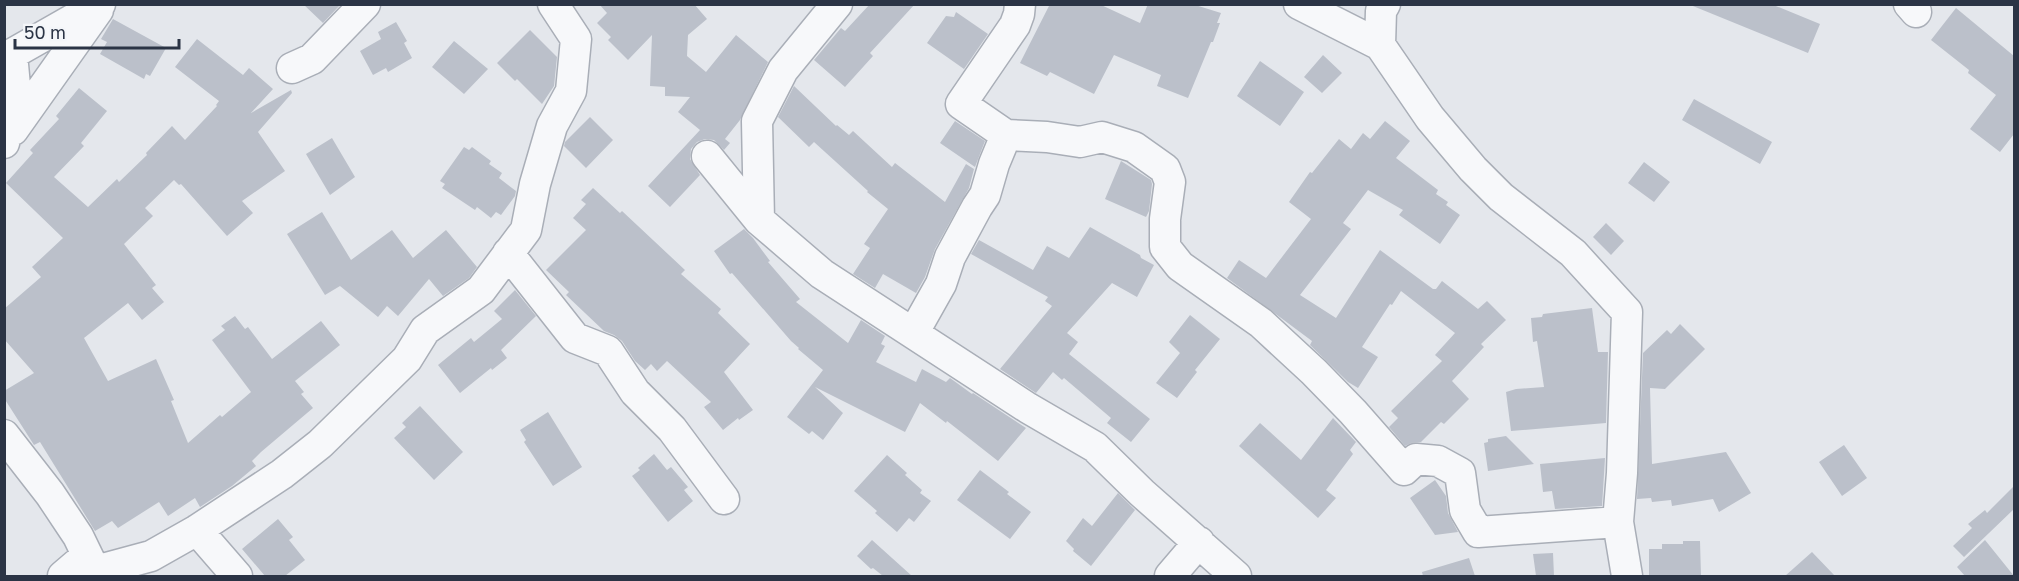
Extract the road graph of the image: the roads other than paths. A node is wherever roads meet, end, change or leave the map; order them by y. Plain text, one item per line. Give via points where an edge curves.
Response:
1 (101, 4) edge
2 (365, 4) edge
3 (553, 4) edge
4 (837, 4) edge
5 (1020, 4) edge
6 (1299, 4) edge
7 (1385, 4) edge
8 (1380, 45) junction
9 (292, 68) dead end
10 (1006, 135) junction
11 (5, 141) edge
12 (707, 156) dead end
13 (759, 220) junction
14 (508, 253) junction
15 (914, 332) junction
16 (4, 435) edge
17 (724, 499) dead end
18 (1618, 522) junction
19 (197, 530) junction
20 (1199, 543) junction
21 (93, 567) junction
22 (63, 576) edge
23 (237, 576) edge
24 (1170, 576) edge
25 (1236, 576) edge
26 (1627, 576) edge

1 - 11 street
1 - 11 street via 12,54 15,97
2 - 9 street via 312,59
3 - 14 street via 576,39 571,91 552,126 526,230
4 - 13 street via 783,70 757,121
5 - 10 street via 1015,25 961,104
6 - 8 street
7 - 8 street via 1381,11
8 - 18 street via 1430,118 1473,169 1573,253 1627,312
10 - 15 street via 986,195 950,257
10 - 18 street via 1080,142 1102,137 1134,147 1165,169 1170,182 1165,248 1180,266 1261,323 1353,412 1404,470 1416,459 1438,461 1460,473 1465,510 1478,532
12 - 13 street
13 - 15 street via 822,274
14 - 17 street via 575,338 608,351 635,392 672,429
14 - 19 street via 481,290 425,330 407,359 320,444
15 - 20 street via 1028,408 1095,447
16 - 21 street via 50,494
18 - 26 street
19 - 21 street via 151,556 103,569
19 - 23 street
20 - 24 street
20 - 25 street
21 - 22 street via 77,564

